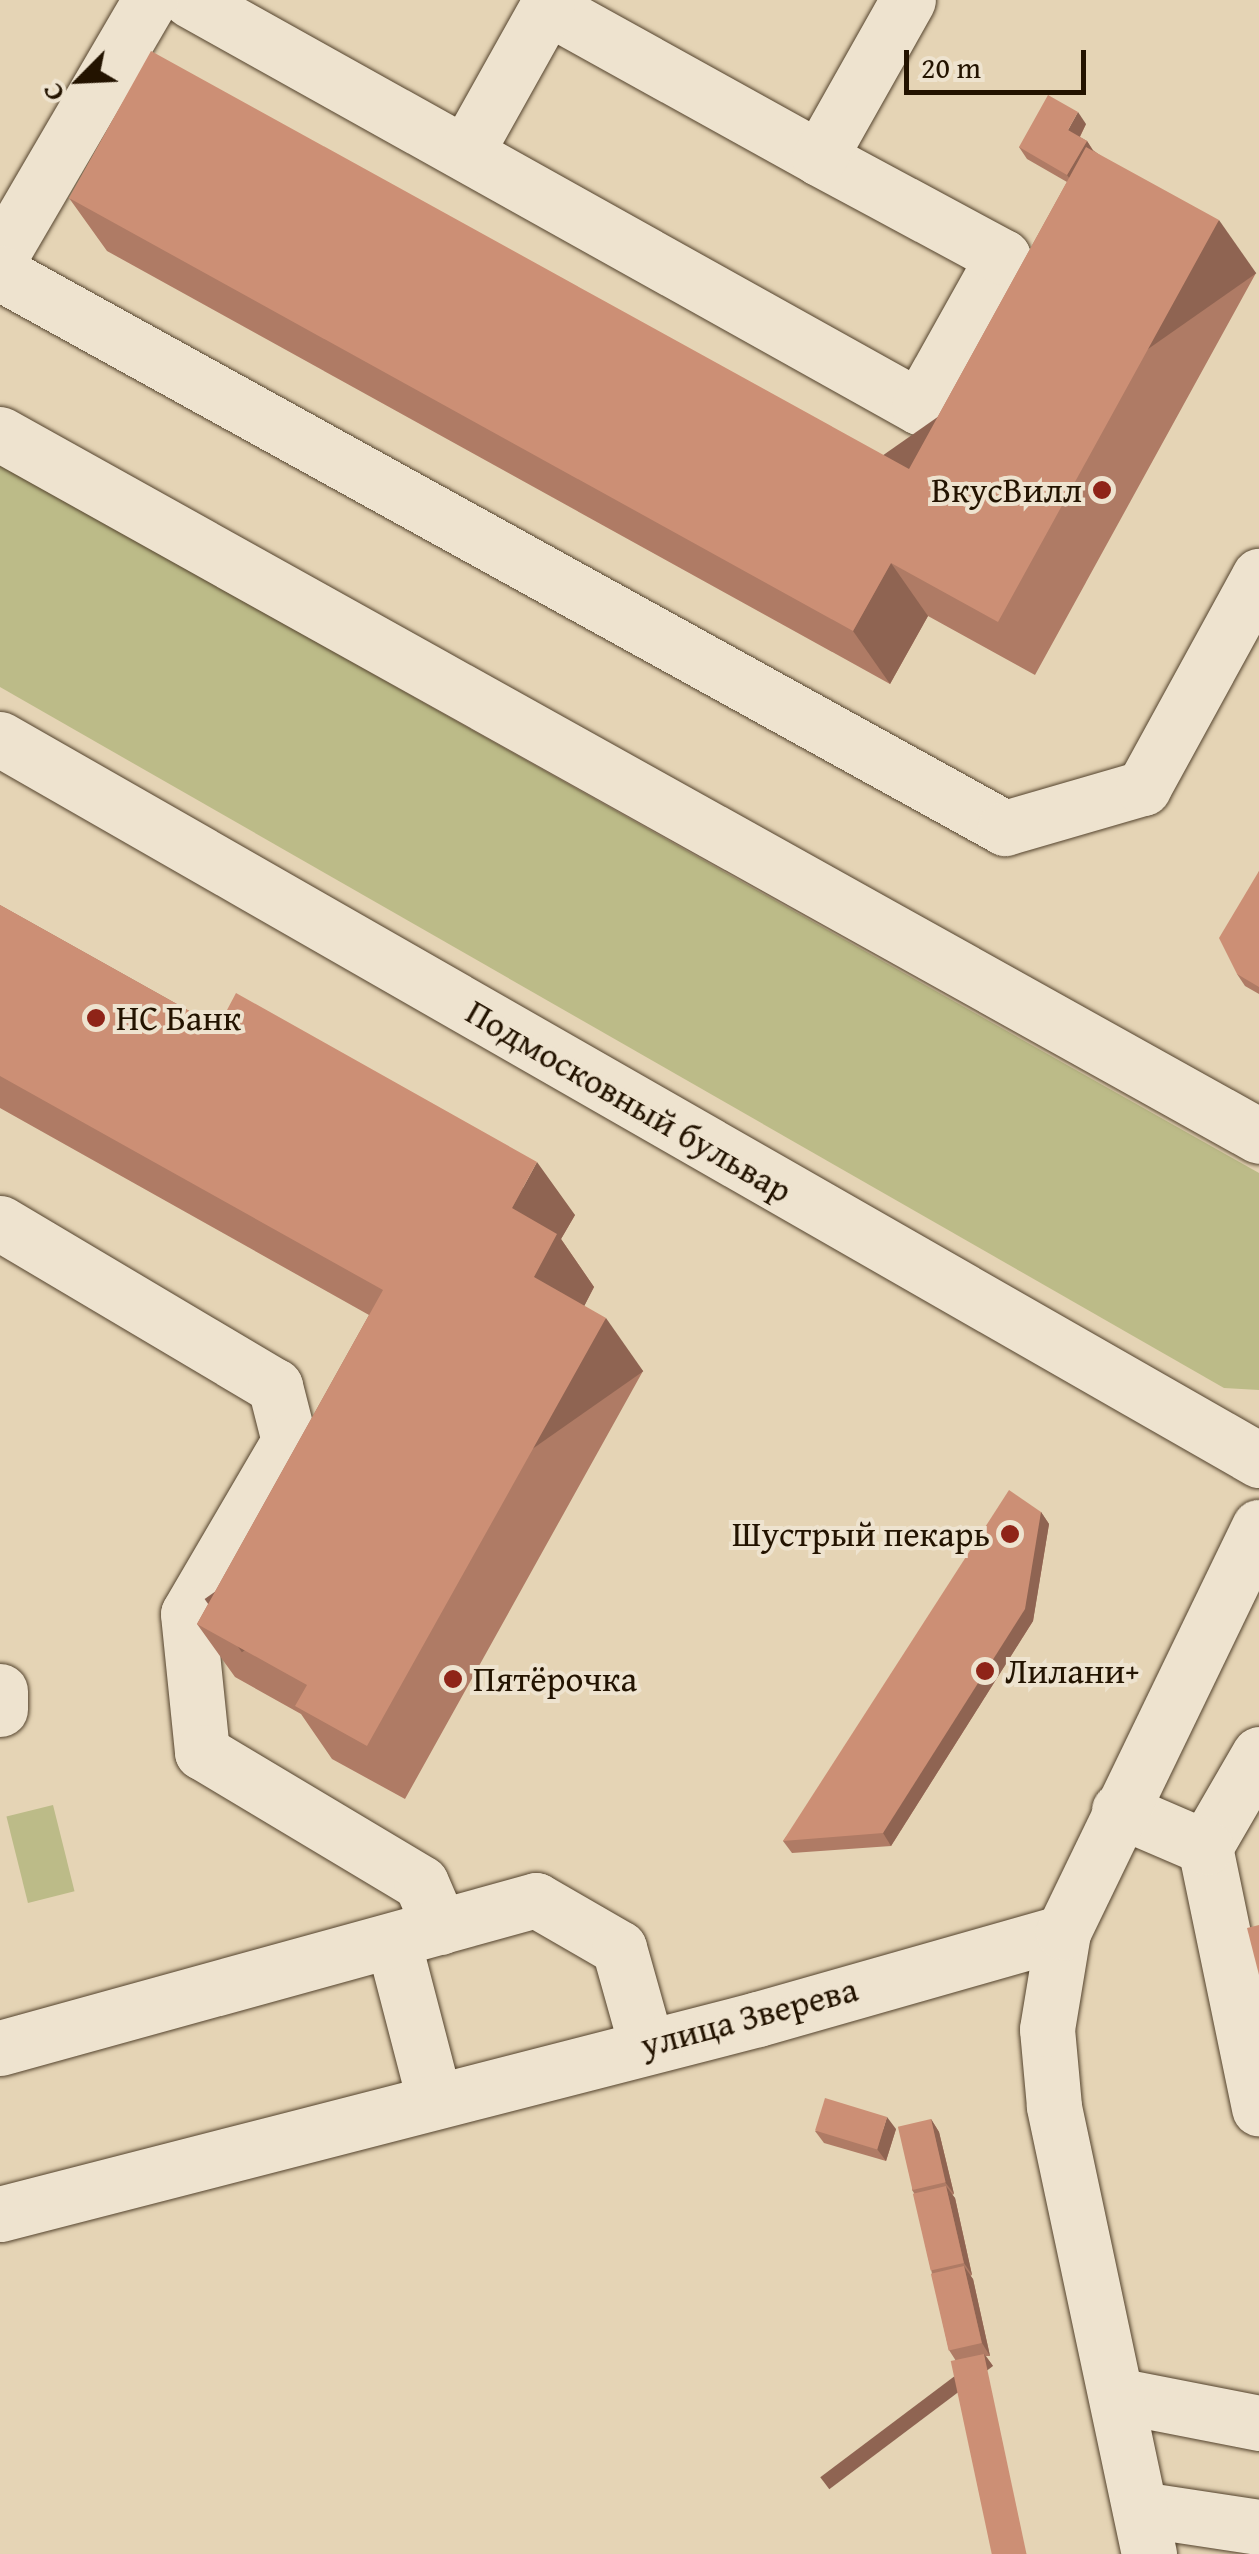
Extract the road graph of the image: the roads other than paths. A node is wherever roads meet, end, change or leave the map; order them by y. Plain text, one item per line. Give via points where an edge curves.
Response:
1 (150, 0) edge
2 (190, 0) edge
3 (908, 0) edge
4 (550, 4) edge
5 (466, 152) junction
6 (820, 158) junction
7 (14, 197) edge
8 (0, 258) edge
9 (0, 273) edge
10 (0, 434) edge
11 (1259, 576) edge
12 (0, 739) edge
13 (1259, 1136) edge
14 (0, 1223) edge
15 (1259, 1460) edge
16 (1259, 1527) edge
17 (0, 1691) edge
18 (0, 1709) edge
19 (1259, 1754) edge
20 (1119, 1810) junction
21 (1205, 1846) junction
22 (1063, 1932) junction
23 (416, 1934) junction
24 (646, 2044) junction
25 (0, 2048) edge
26 (434, 2098) junction
27 (1259, 2108) edge
28 (0, 2214) edge
29 (1116, 2395) junction
30 (1259, 2423) edge
31 (1259, 2528) edge
32 (1144, 2531) edge

1 - 7 street
2 - 5 street
3 - 6 street
4 - 5 street
4 - 6 street
5 - 6 street via 919,407 1003,257
7 - 8 street
9 - 11 street via 1005,828 1142,788
10 - 13 street
12 - 15 street, Подмосковный бульвар
14 - 23 street via 276,1386 288,1441 188,1614 202,1752 421,1883
16 - 20 street
17 - 18 street
19 - 21 street
20 - 21 street
20 - 22 street
21 - 27 street
22 - 24 street, улица Зверева
22 - 29 street via 1046,2029 1054,2106
23 - 24 street via 536,1900 619,1948
23 - 25 street
23 - 26 street
24 - 26 street, улица Зверева
26 - 28 street, улица Зверева
29 - 30 street
29 - 32 street
31 - 32 street

